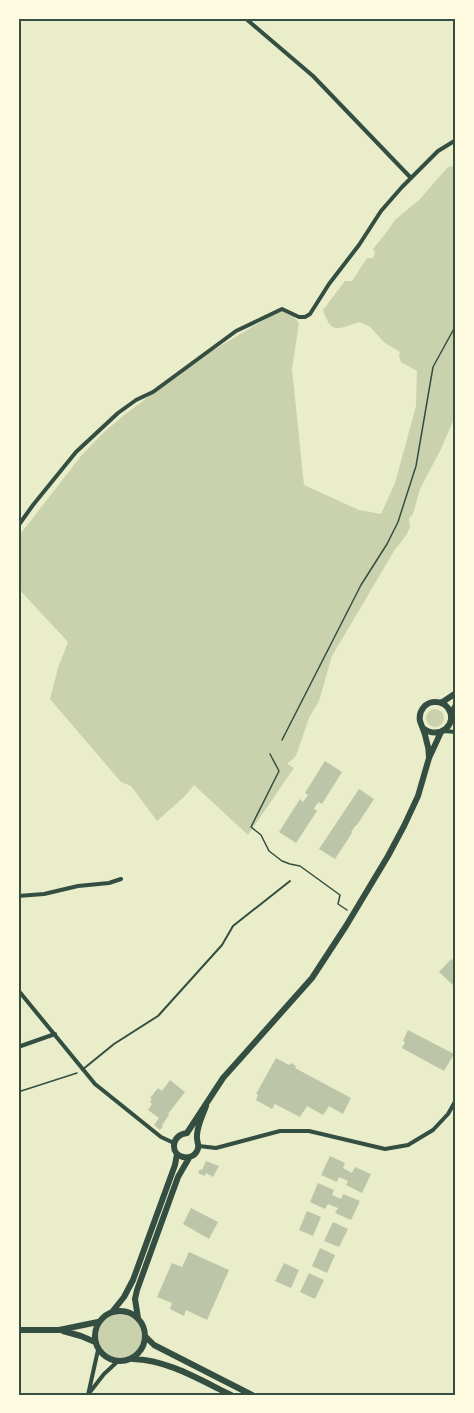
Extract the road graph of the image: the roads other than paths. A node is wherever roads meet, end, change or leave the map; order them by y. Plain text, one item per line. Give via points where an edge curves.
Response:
1 (245, 18) edge
2 (456, 140) edge
3 (411, 178) junction
4 (18, 526) edge
5 (456, 693) edge
6 (441, 703) junction
7 (456, 705) edge
8 (452, 719) junction
9 (423, 728) junction
10 (442, 732) junction
11 (456, 732) edge
12 (429, 758) junction
13 (121, 879) dead end
14 (290, 881) dead end
15 (18, 897) edge
16 (18, 990) edge
17 (55, 1034) junction
18 (18, 1047) edge
19 (80, 1071) junction
20 (456, 1100) edge
21 (206, 1106) junction
22 (187, 1133) junction
23 (197, 1138) junction
24 (174, 1143) junction
25 (199, 1146) junction
26 (177, 1154) junction
27 (189, 1158) junction
28 (112, 1312) junction
29 (138, 1318) junction
30 (98, 1322) junction
31 (18, 1330) edge
32 (59, 1330) junction
33 (145, 1336) junction
34 (95, 1342) junction
35 (98, 1350) junction
36 (132, 1359) junction
37 (117, 1362) junction
38 (88, 1395) edge
39 (231, 1395) edge
40 (252, 1395) edge

1 - 3 street via 313,76
2 - 3 street via 438,151
3 - 4 street via 381,211 310,314 299,317 282,309 236,331 118,413 76,452
5 - 6 main road
6 - 8 main road via 449,709
6 - 9 main road via 431,702 423,708
7 - 8 main road
8 - 10 main road
9 - 10 main road via 431,733
9 - 12 main road
10 - 11 street
10 - 12 main road
12 - 21 main road via 404,826 341,935 312,978 228,1072
13 - 15 street
14 - 19 lane via 233,926 222,945 158,1016
16 - 17 street
17 - 18 street
17 - 19 street
19 - 24 street via 161,1137
20 - 25 street via 433,1130 408,1145 385,1149 309,1131 280,1131 216,1148
21 - 22 main road
21 - 23 main road
22 - 23 main road
22 - 24 main road via 179,1135
23 - 25 main road
24 - 26 main road
25 - 27 main road
26 - 27 main road
26 - 28 main road via 133,1280
27 - 29 main road via 178,1177 137,1290
28 - 29 main road via 126,1311
28 - 30 main road
29 - 33 main road
30 - 32 main road
30 - 34 main road
31 - 32 main road
32 - 34 main road
33 - 36 main road via 144,1345
33 - 40 main road via 154,1345
34 - 35 main road
35 - 37 main road
35 - 38 street
36 - 37 main road
36 - 39 main road via 164,1364
37 - 38 street

